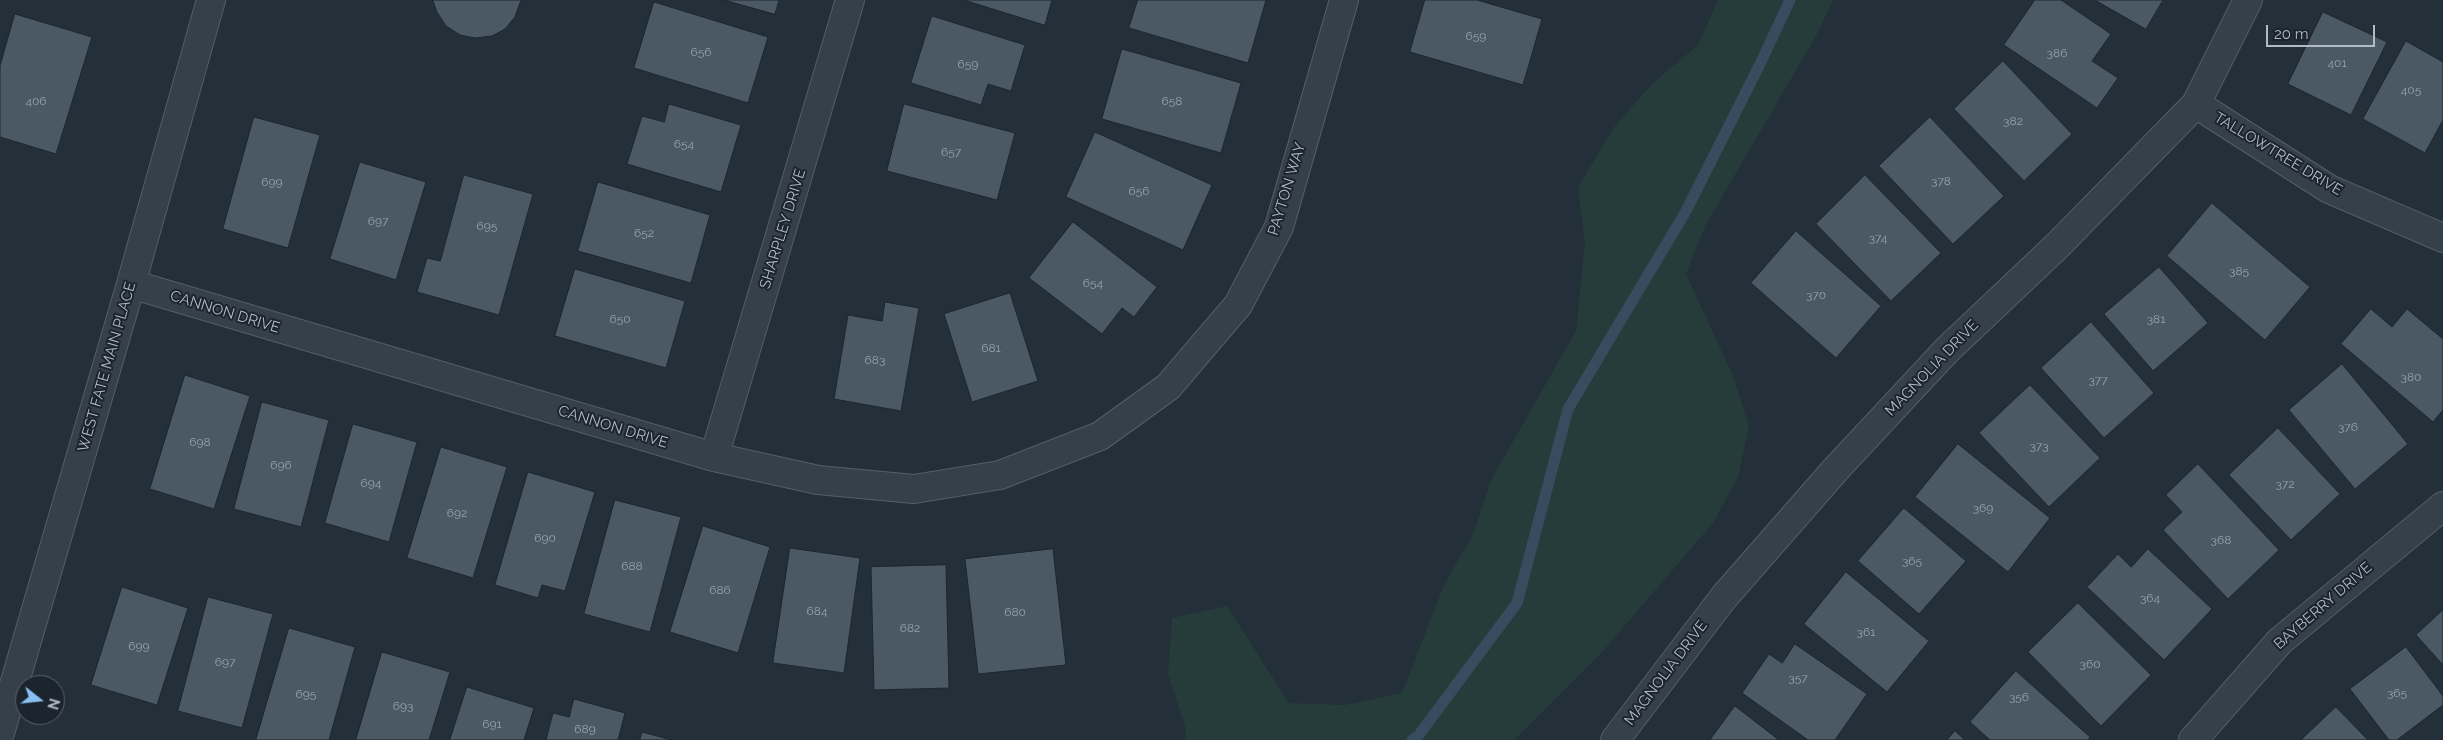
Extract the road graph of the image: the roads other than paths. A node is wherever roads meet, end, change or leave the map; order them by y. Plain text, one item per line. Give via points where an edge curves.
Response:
1 (211, 0) edge
2 (850, 0) edge
3 (1344, 0) edge
4 (2248, 0) edge
5 (2196, 104) junction
6 (2443, 238) edge
7 (131, 284) junction
8 (1100, 436) joint
9 (714, 457) junction
10 (2443, 506) edge
11 (0, 733) edge
12 (1615, 740) edge
13 (2193, 740) edge

1 - 7 street, WEST FATE MAIN PLACE
2 - 9 street, SHARPLEY DRIVE
3 - 8 street, PAYTON WAY via 1279,227 1238,306 1168,387
4 - 5 street, MAGNOLIA DRIVE
5 - 6 street, TALLOWTREE DRIVE via 2329,189
5 - 12 street, MAGNOLIA DRIVE via 2056,246 1947,350 1836,469 1724,597
7 - 9 street, CANNON DRIVE
7 - 11 street, WEST FATE MAIN PLACE
8 - 9 street, CANNON DRIVE via 1000,475 914,489 818,480
10 - 13 street, BAYBERRY DRIVE via 2280,641

